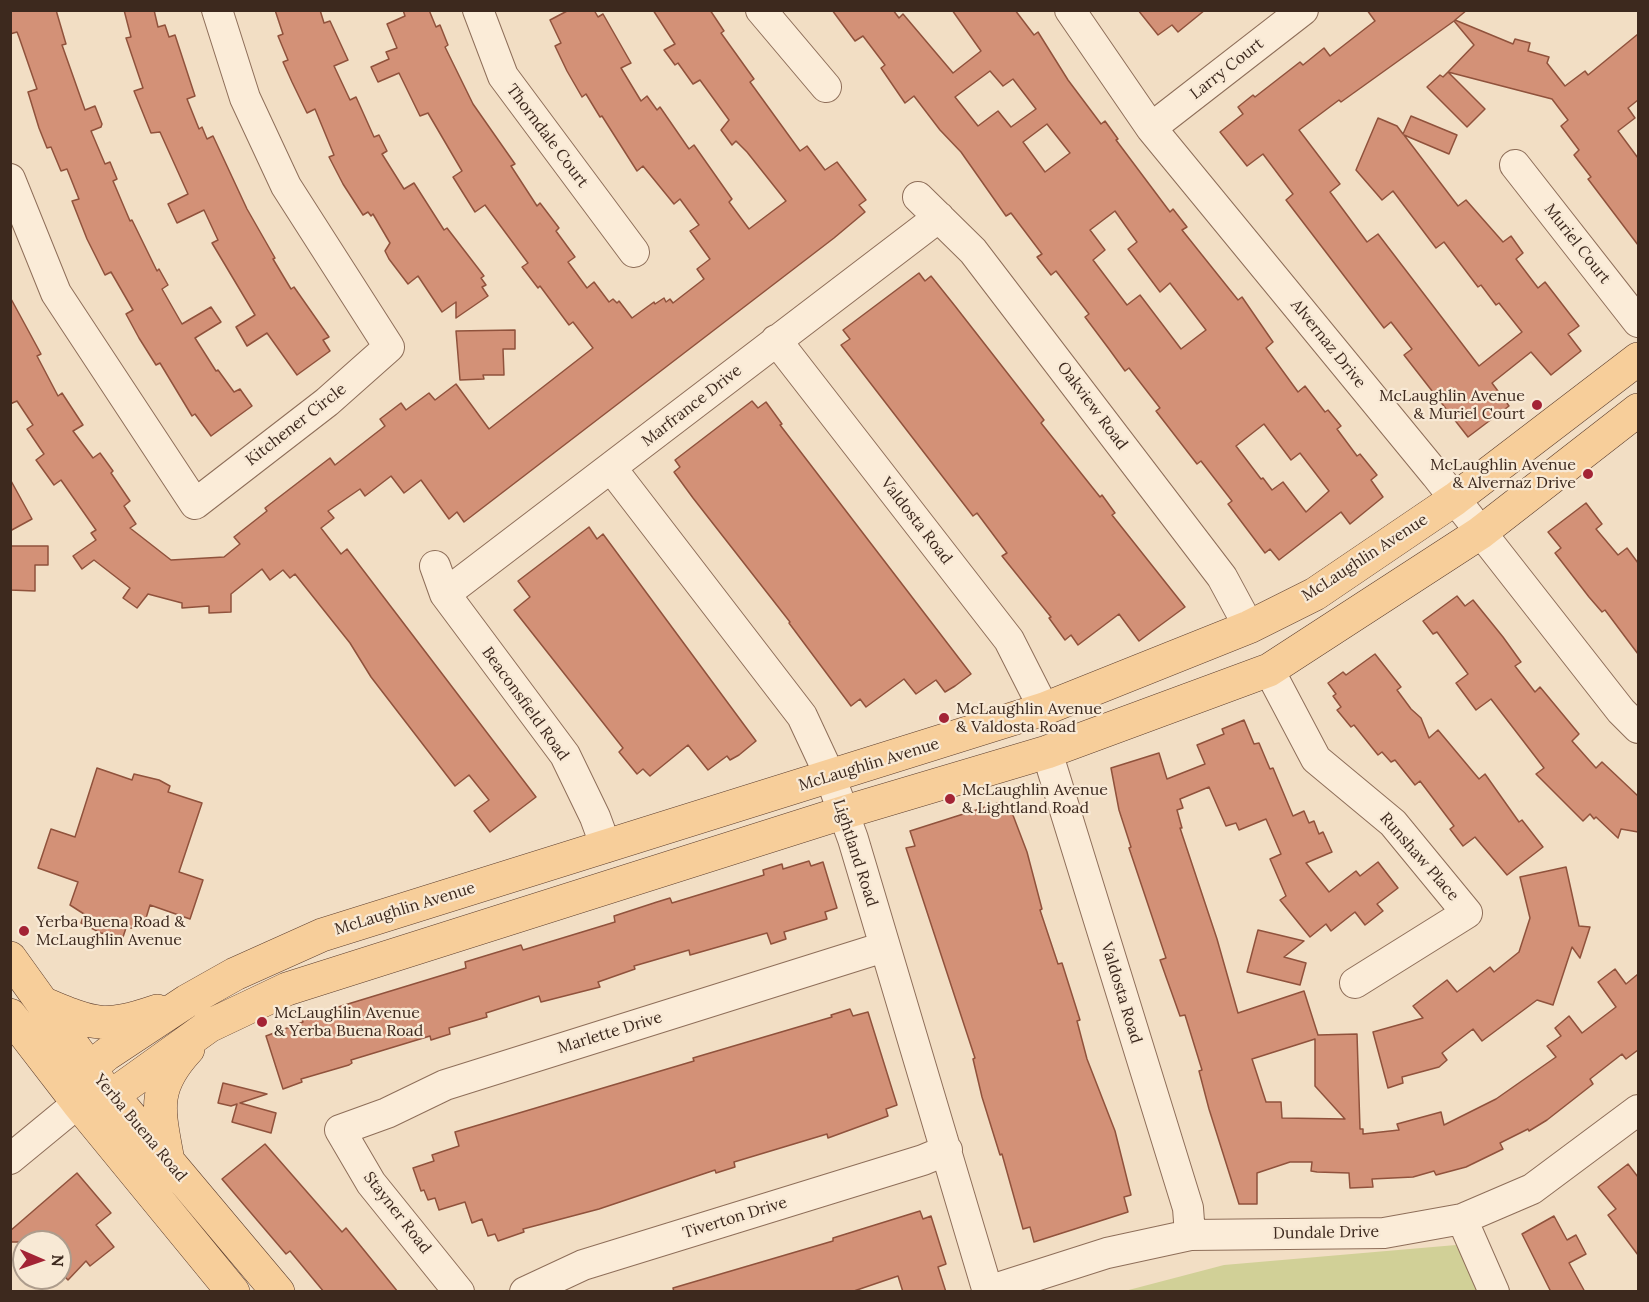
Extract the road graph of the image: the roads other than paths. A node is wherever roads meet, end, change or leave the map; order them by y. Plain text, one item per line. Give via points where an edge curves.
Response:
1 (217, 10) edge
2 (478, 10) edge
3 (761, 10) edge
4 (1070, 10) edge
5 (1303, 10) edge
6 (826, 87) dead end
7 (1151, 128) junction
8 (1515, 165) dead end
9 (10, 180) edge
10 (918, 197) dead end
11 (939, 217) junction
12 (634, 252) dead end
13 (1638, 322) edge
14 (776, 340) junction
15 (1638, 359) edge
16 (1638, 410) edge
17 (612, 469) junction
18 (1455, 499) junction
19 (1480, 533) junction
20 (435, 566) dead end
21 (445, 594) junction
22 (1249, 627) junction
23 (1269, 670) junction
24 (1044, 709) junction
25 (1638, 728) edge
26 (1047, 752) junction
27 (830, 776) junction
28 (842, 813) junction
29 (606, 847) junction
30 (884, 947) junction
31 (10, 958) edge
32 (1355, 983) dead end
33 (187, 1001) junction
34 (45, 1004) junction
35 (10, 1015) edge
36 (208, 1026) junction
37 (90, 1068) junction
38 (110, 1097) junction
39 (78, 1103) junction
40 (1638, 1110) edge
41 (340, 1130) joint
42 (947, 1150) junction
43 (10, 1159) edge
44 (168, 1161) junction
45 (1461, 1219) junction
46 (1190, 1235) junction
47 (988, 1291) edge
48 (233, 1292) edge
49 (278, 1292) edge
50 (459, 1292) edge
51 (525, 1292) edge
52 (1494, 1292) edge

1 - 9 street, Kitchener Circle via 245,98 286,186 389,347 327,402 195,504 56,293
2 - 12 street, Thorndale Court via 503,76
3 - 6 street
4 - 7 street, Alvernaz Drive
5 - 7 street, Larry Court
7 - 18 street, Alvernaz Drive
8 - 13 street, Muriel Court
10 - 11 street, Oakview Road
11 - 14 street, Marfrance Drive
11 - 22 street, Oakview Road via 973,250 1222,577
14 - 17 street, Marfrance Drive
14 - 24 street, Valdosta Road via 1009,640
15 - 18 main road, McLaughlin Avenue
16 - 19 main road
17 - 21 street, Marfrance Drive
17 - 27 street, Lightland Road via 802,716
18 - 19 street, Alvernaz Drive
18 - 22 main road, McLaughlin Avenue via 1315,594
19 - 23 main road
19 - 25 street, Alvernaz Drive
20 - 21 street, Beaconsfield Road
21 - 29 street, Beaconsfield Road via 565,755
22 - 24 main road, McLaughlin Avenue
23 - 26 main road
23 - 32 street, Runshaw Place via 1316,759 1393,823 1467,913
24 - 27 main road, McLaughlin Avenue
26 - 28 main road
26 - 46 street, Valdosta Road via 1188,1208
27 - 28 street, Lightland Road
27 - 29 main road, McLaughlin Avenue
28 - 30 street, Lightland Road
28 - 36 main road via 287,988
29 - 33 main road, McLaughlin Avenue via 322,934
30 - 41 street, Marlette Drive via 445,1085
30 - 42 street, Lightland Road
31 - 34 main road, Yerba Buena Road
33 - 34 main road via 130,1020 98,1024
33 - 37 main road, McLaughlin Avenue
34 - 37 main road, Yerba Buena Road
35 - 39 main road, Yerba Buena Road
36 - 38 main road
36 - 44 main road via 169,1069 160,1097
37 - 38 main road, Yerba Buena Road
37 - 39 main road
38 - 39 main road
38 - 44 main road, Yerba Buena Road
39 - 43 street
39 - 48 main road, Yerba Buena Road
40 - 45 street, Dundale Drive via 1532,1189
41 - 50 street, Stayner Road via 371,1184
42 - 47 street, Lightland Road
42 - 51 street, Tiverton Drive via 583,1265
44 - 49 main road, Yerba Buena Road
45 - 46 street, Dundale Drive via 1384,1233
45 - 52 street
46 - 47 street, Dundale Drive via 1107,1253

